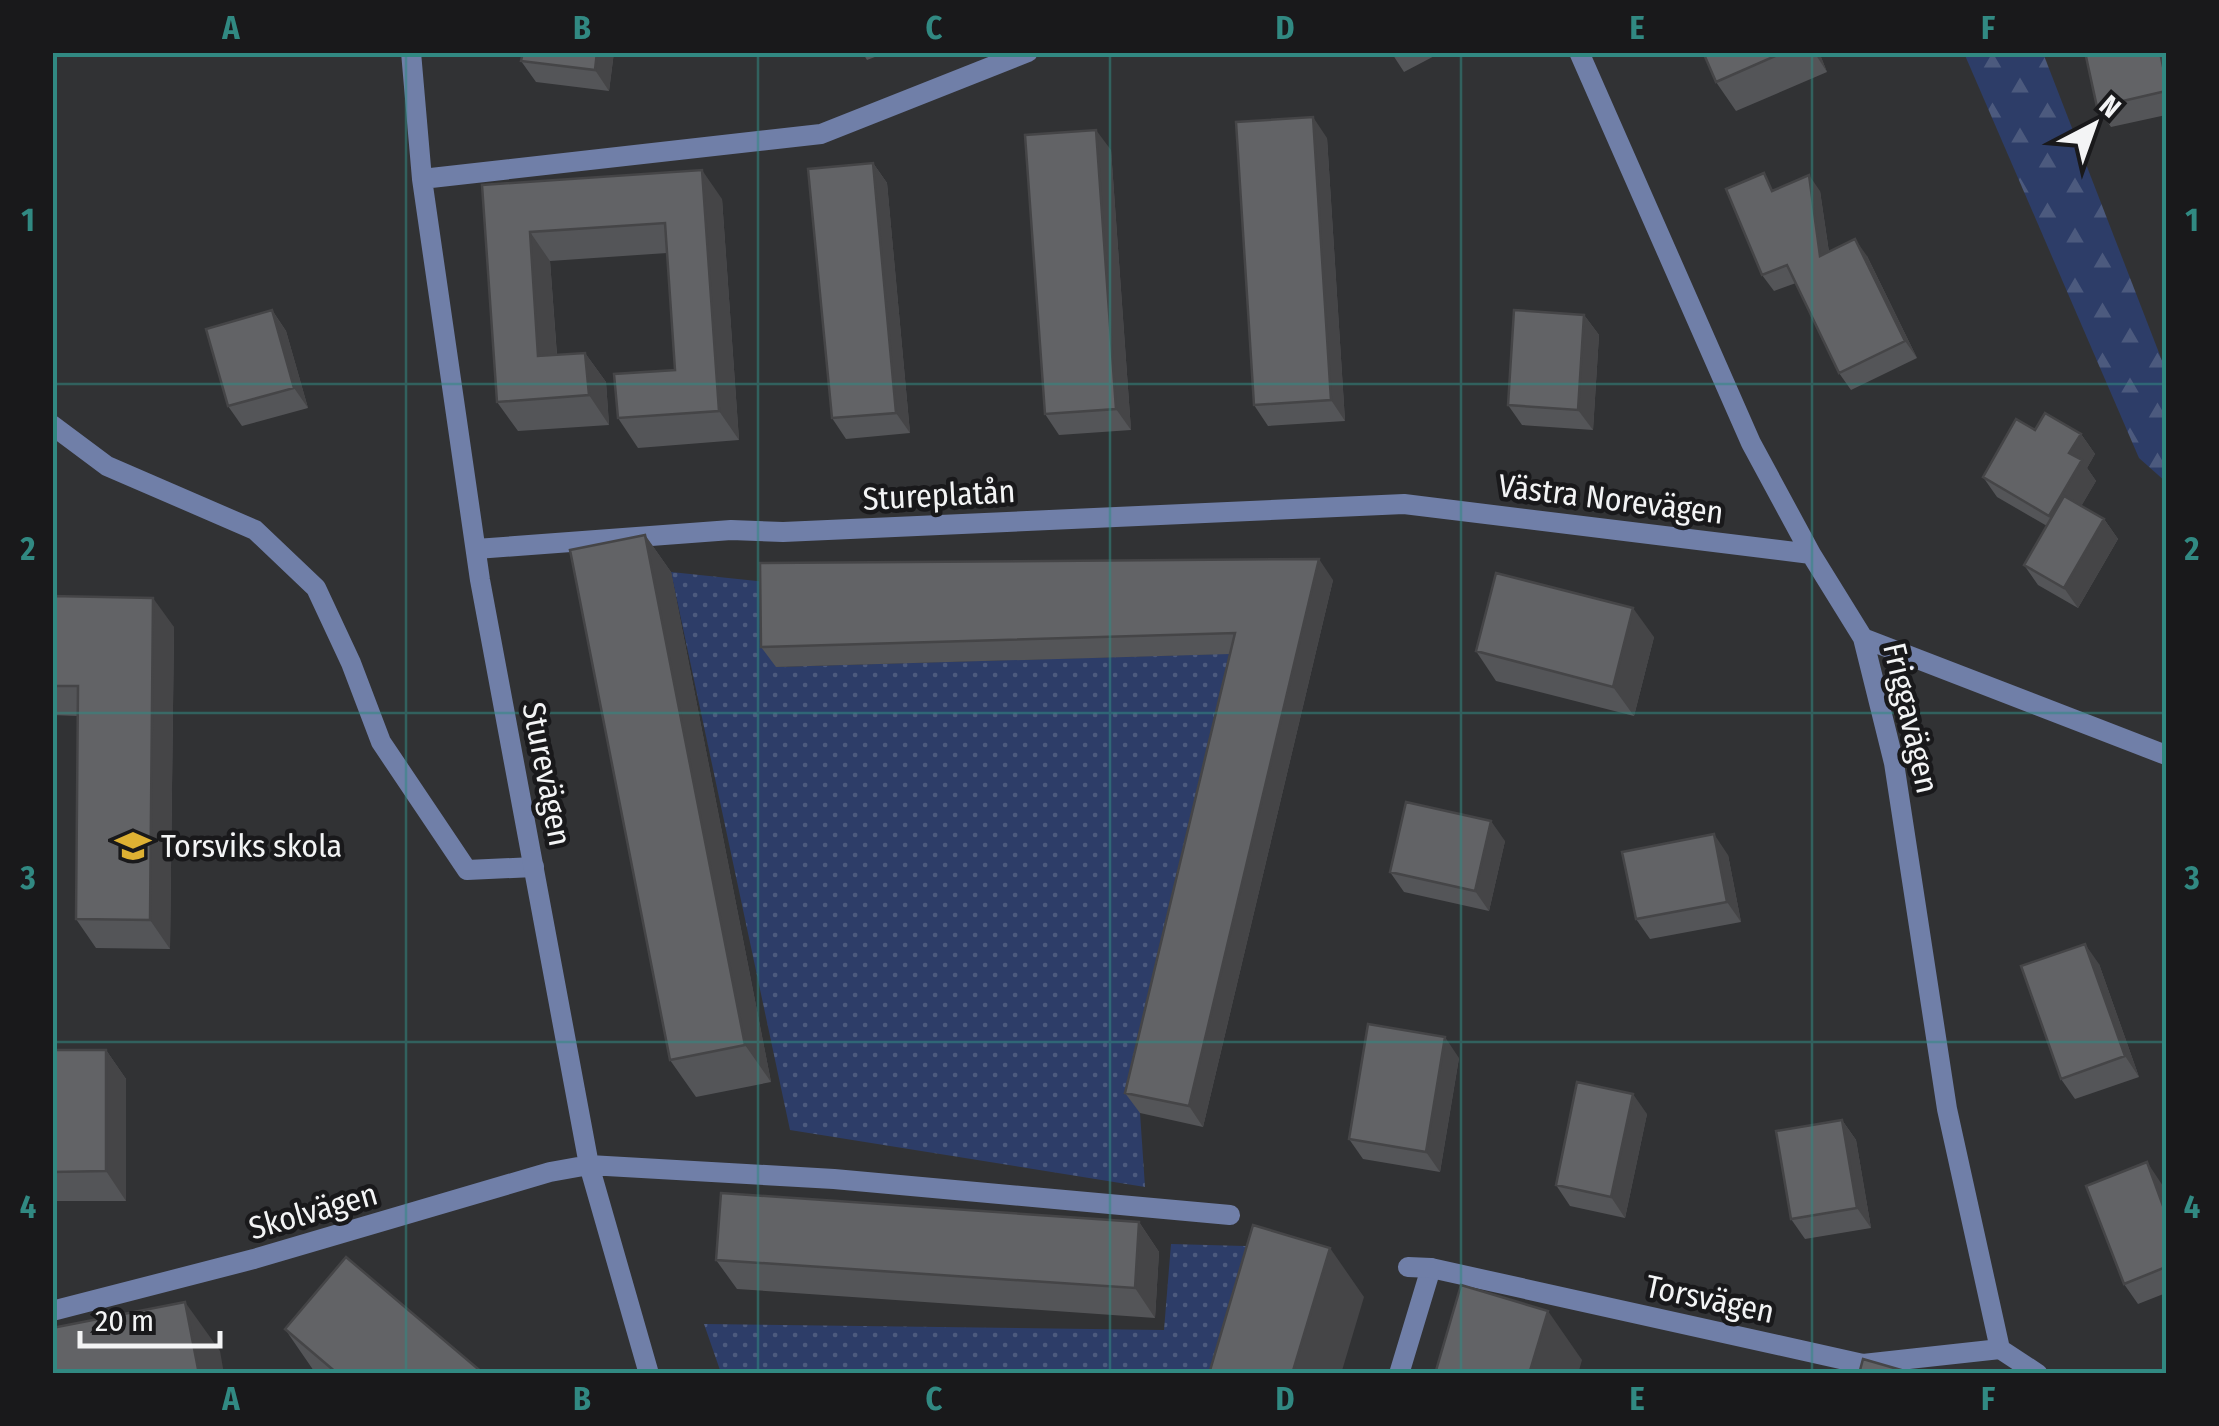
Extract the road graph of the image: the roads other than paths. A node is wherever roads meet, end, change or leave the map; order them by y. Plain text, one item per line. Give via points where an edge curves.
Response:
1 (411, 52) edge
2 (1028, 52) edge
3 (1579, 52) edge
4 (422, 179) junction
5 (52, 425) edge
6 (1404, 504) joint
7 (476, 549) junction
8 (1811, 554) junction
9 (1863, 638) junction
10 (2166, 755) edge
11 (534, 867) junction
12 (589, 1165) junction
13 (1230, 1215) dead end
14 (1408, 1267) dead end
15 (1430, 1268) junction
16 (52, 1311) edge
17 (2000, 1350) junction
18 (1887, 1367) edge
19 (649, 1374) edge
20 (1399, 1374) edge
21 (2038, 1374) edge

1 - 4 street, Sturevägen
2 - 4 street via 821,134
3 - 8 street, Friggavägen via 1751,443
4 - 7 street, Sturevägen
5 - 11 street via 107,466 256,530 316,588 381,742 467,870
6 - 7 street, Stureplatån via 731,530
6 - 8 street, Västra Norevägen
7 - 11 street, Sturevägen
8 - 9 street, Friggavägen
9 - 10 street
9 - 17 street, Friggavägen via 1894,763 1947,1109
11 - 12 street, Sturevägen
12 - 13 street via 834,1179
12 - 16 street, Skolvägen
12 - 19 street, Sturevägen
14 - 15 street, Torsvägen
15 - 18 street, Torsvägen
15 - 20 street
17 - 18 street, Torsvägen
17 - 21 street

